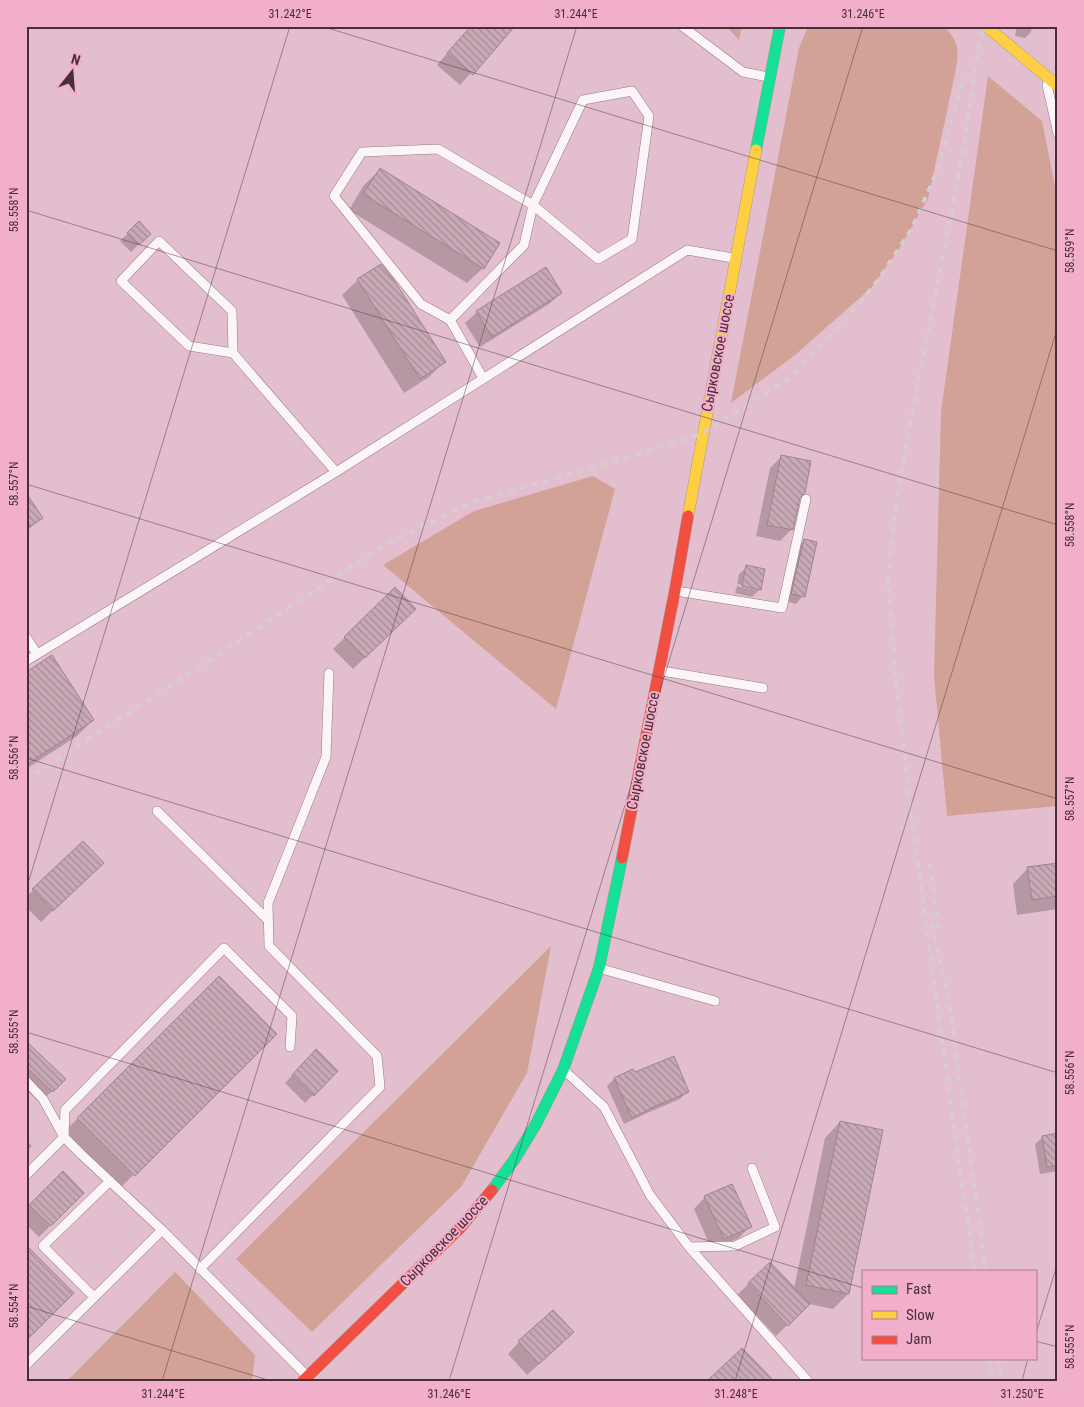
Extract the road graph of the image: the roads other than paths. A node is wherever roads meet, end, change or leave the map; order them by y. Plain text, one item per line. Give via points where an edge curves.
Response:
1 (682, 26) edge
2 (986, 26) edge
3 (781, 28) edge
4 (1046, 76) junction
5 (770, 78) junction
6 (1058, 86) edge
7 (1058, 134) edge
8 (533, 205) junction
9 (736, 258) junction
10 (450, 320) junction
11 (233, 353) junction
12 (483, 378) junction
13 (336, 472) junction
14 (806, 499) dead end
15 (675, 590) junction
16 (26, 638) edge
17 (37, 654) junction
18 (26, 661) edge
19 (659, 670) junction
20 (329, 673) dead end
21 (763, 688) dead end
22 (157, 811) dead end
23 (268, 920) junction
24 (599, 968) junction
25 (715, 1001) dead end
26 (290, 1047) dead end
27 (563, 1070) junction
28 (26, 1081) edge
29 (64, 1136) junction
30 (752, 1168) dead end
31 (26, 1175) edge
32 (110, 1181) junction
33 (162, 1230) junction
34 (689, 1247) junction
35 (200, 1269) junction
36 (94, 1297) junction
37 (26, 1364) edge
38 (305, 1379) edge
39 (808, 1381) edge

1 - 5 lane via 744,72
2 - 4 main road
3 - 5 main road, Сырковское шоссе
4 - 6 main road
4 - 7 lane
5 - 9 main road, Сырковское шоссе
8 - 8 lane via 583,100 632,91 649,116 632,239 598,259
8 - 10 lane via 524,245
8 - 10 lane via 438,149 362,152 334,196 421,304
9 - 12 lane via 687,250
9 - 15 main road, Сырковское шоссе
10 - 12 lane
11 - 11 lane via 189,346 121,281 159,241 232,311
11 - 13 lane
12 - 13 lane
13 - 17 lane
14 - 15 lane via 782,608
15 - 19 main road, Сырковское шоссе
16 - 17 lane
17 - 18 lane
19 - 21 lane
19 - 24 main road, Сырковское шоссе
20 - 23 lane via 326,757 268,903
22 - 23 lane
23 - 35 lane via 269,946 377,1056 380,1086
24 - 25 lane
24 - 27 main road, Сырковское шоссе
26 - 29 lane via 292,1016 224,948 65,1110
27 - 34 lane via 604,1107 650,1195
27 - 38 main road, Сырковское шоссе via 536,1124 494,1188 462,1226
28 - 29 lane via 43,1099
29 - 31 lane
29 - 32 lane
30 - 34 lane via 775,1227 735,1246
32 - 33 lane
32 - 36 lane via 44,1246
33 - 35 lane
33 - 36 lane
34 - 39 lane
35 - 38 lane
36 - 37 lane

